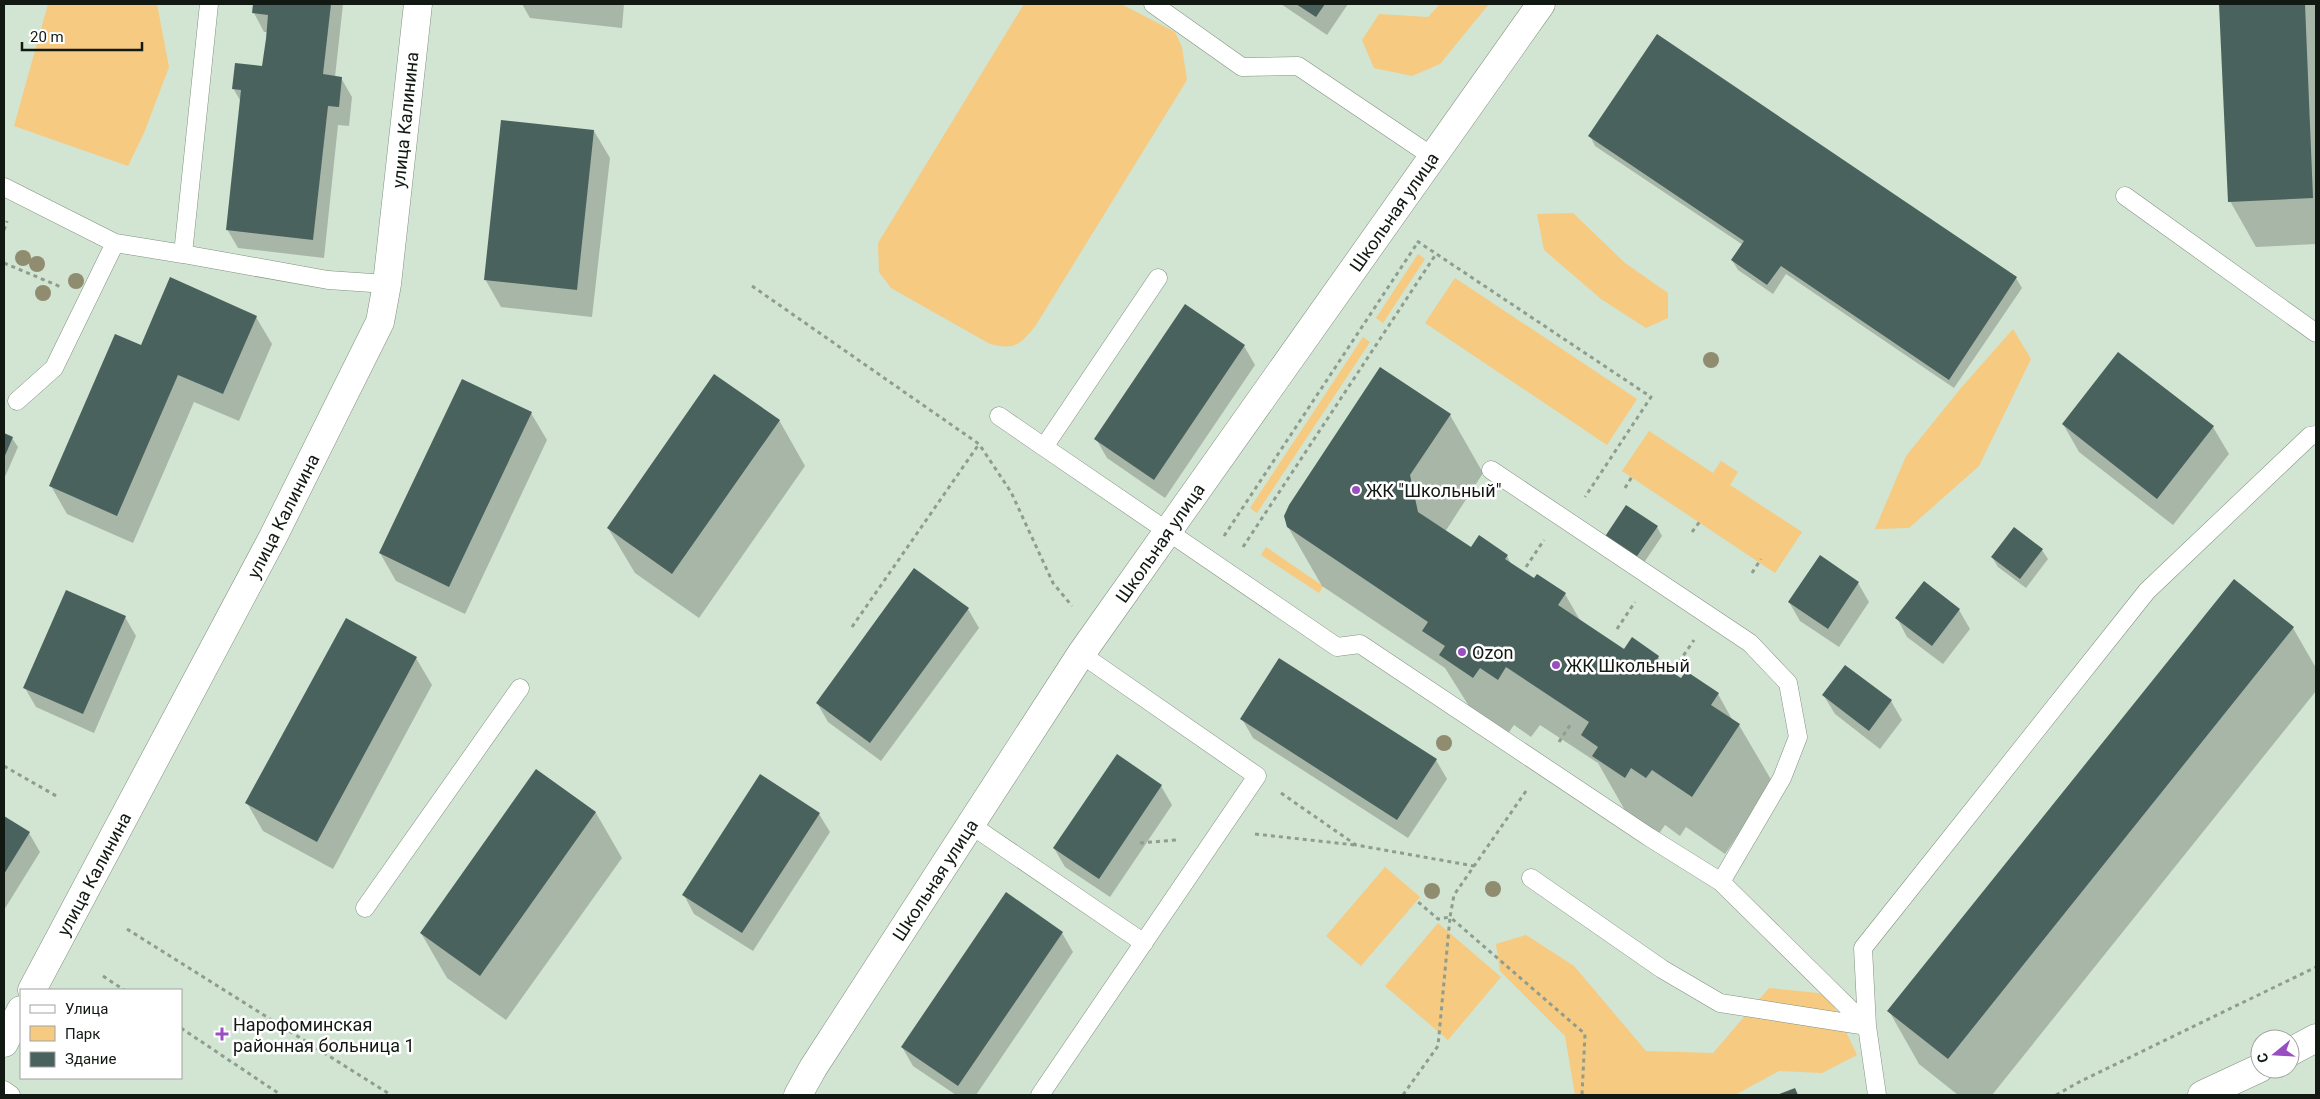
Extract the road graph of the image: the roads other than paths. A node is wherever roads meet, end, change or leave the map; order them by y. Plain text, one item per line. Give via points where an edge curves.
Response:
1 (209, 4) edge
2 (418, 4) edge
3 (1153, 4) edge
4 (1542, 4) edge
5 (1433, 157) junction
6 (4, 187) edge
7 (2125, 196) dead end
8 (115, 243) junction
9 (183, 254) junction
10 (1158, 278) dead end
11 (386, 284) junction
12 (2316, 333) edge
13 (17, 401) dead end
14 (999, 416) road end
15 (2316, 435) edge
16 (1044, 447) junction
17 (1491, 470) dead end
18 (1168, 531) junction
19 (1081, 654) junction
20 (520, 688) dead end
21 (970, 825) junction
22 (1531, 878) dead end
23 (1722, 882) junction
24 (365, 908) dead end
25 (1144, 943) junction
26 (33, 989) edge
27 (20, 1012) edge
28 (1867, 1026) junction
29 (2316, 1038) edge
30 (4, 1043) edge
31 (2300, 1047) edge
32 (2250, 1080) edge
33 (4, 1090) edge
34 (11, 1095) edge
35 (798, 1095) edge
36 (1040, 1095) edge
37 (1877, 1095) edge
38 (2202, 1095) edge

1 - 9 lane
2 - 11 street, улица Калинина
3 - 5 lane via 1242,67 1298,66
4 - 5 street, Школьная улица
5 - 18 street, Школьная улица
6 - 8 lane
7 - 12 lane
8 - 9 lane
8 - 13 lane via 54,368
9 - 11 lane via 328,280
10 - 16 lane
11 - 26 street, улица Калинина via 380,322 368,350
14 - 16 lane
15 - 28 lane via 2310,436 2147,591 1863,948
16 - 18 lane
17 - 23 lane via 1750,643 1788,683 1798,737 1782,778
18 - 19 street, Школьная улица
18 - 23 lane via 1337,647 1360,644
19 - 21 street, Школьная улица
19 - 25 lane via 1257,776
20 - 24 lane
21 - 25 lane
21 - 35 street, Школьная улица
22 - 28 lane via 1662,970 1720,1003
23 - 28 lane
25 - 36 lane
27 - 30 street
28 - 37 lane
29 - 31 street
32 - 38 street
33 - 34 lane

